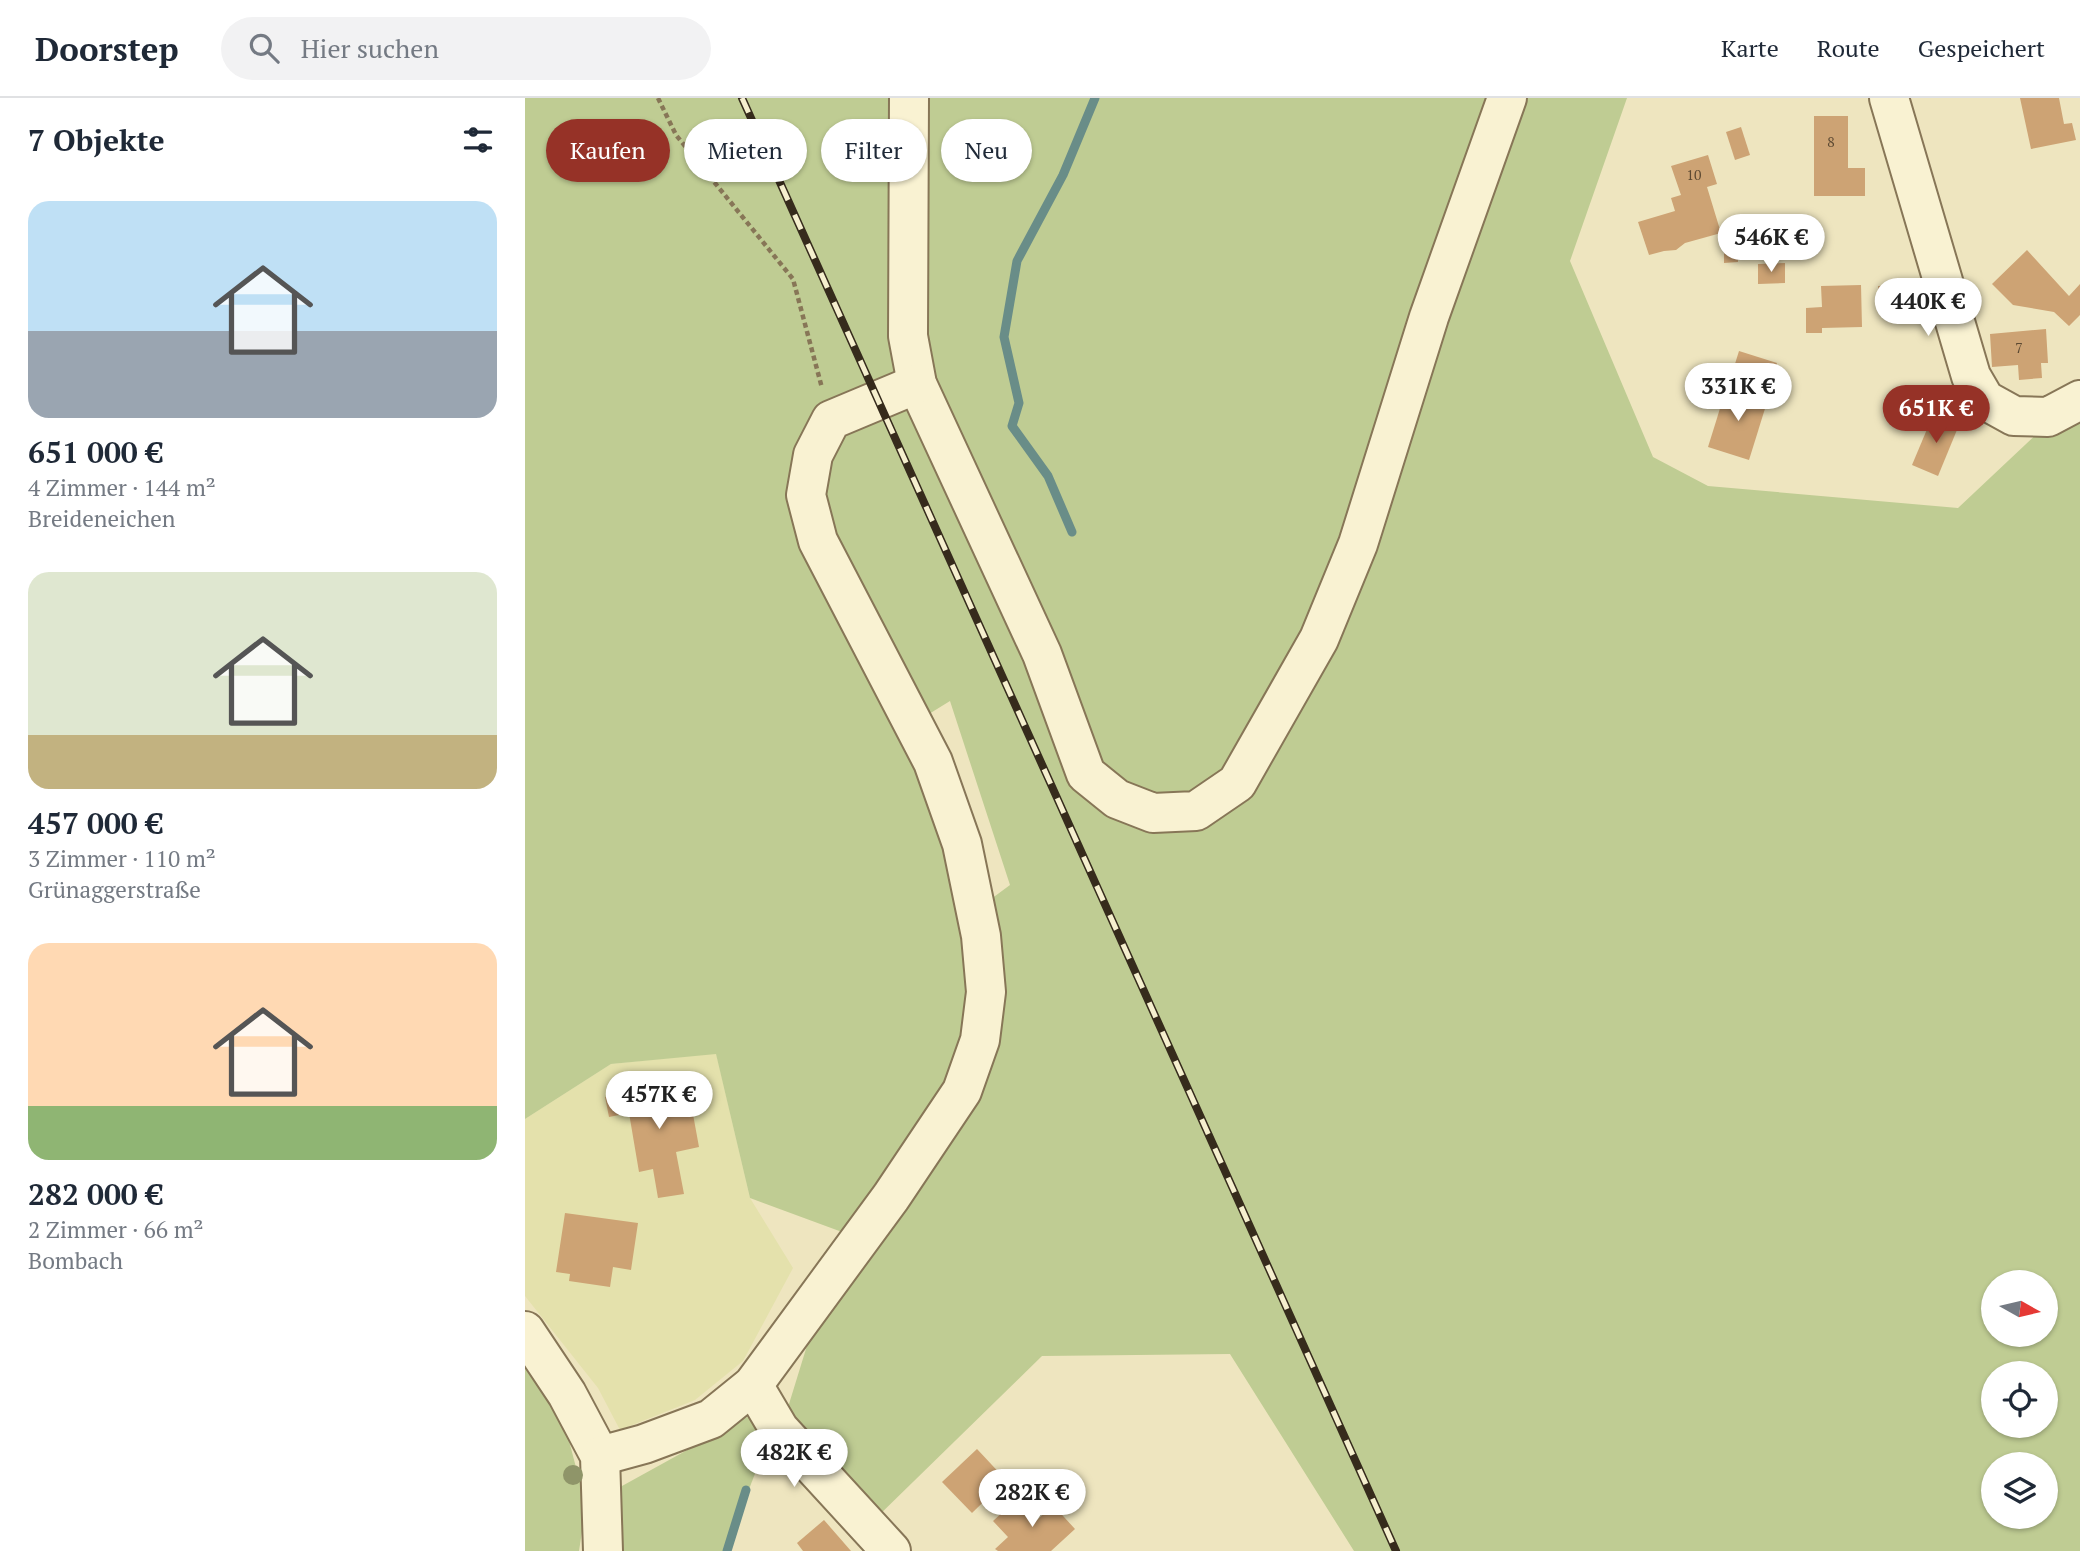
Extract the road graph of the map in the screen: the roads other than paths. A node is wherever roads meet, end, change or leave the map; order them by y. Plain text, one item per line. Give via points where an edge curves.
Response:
1 (909, 98) edge
2 (1507, 98) edge
3 (1888, 98) edge
4 (917, 384) junction
5 (2080, 400) edge
6 (525, 1331) edge
7 (753, 1385) junction
8 (600, 1456) junction
9 (603, 1551) edge
10 (891, 1551) edge

1 - 4 street via 908,336
2 - 4 street via 1429,317 1358,544 1319,639 1237,783 1196,811 1153,813 1117,799 1086,774 1042,654
3 - 5 street via 1971,376 1985,400 2014,416 2048,417
4 - 7 street via 831,420 813,455 806,495 818,541 933,762 962,844 981,936 986,992 980,1040 962,1091 884,1208
6 - 8 street via 568,1394
7 - 8 street via 711,1419
7 - 10 street via 779,1429
8 - 9 street

